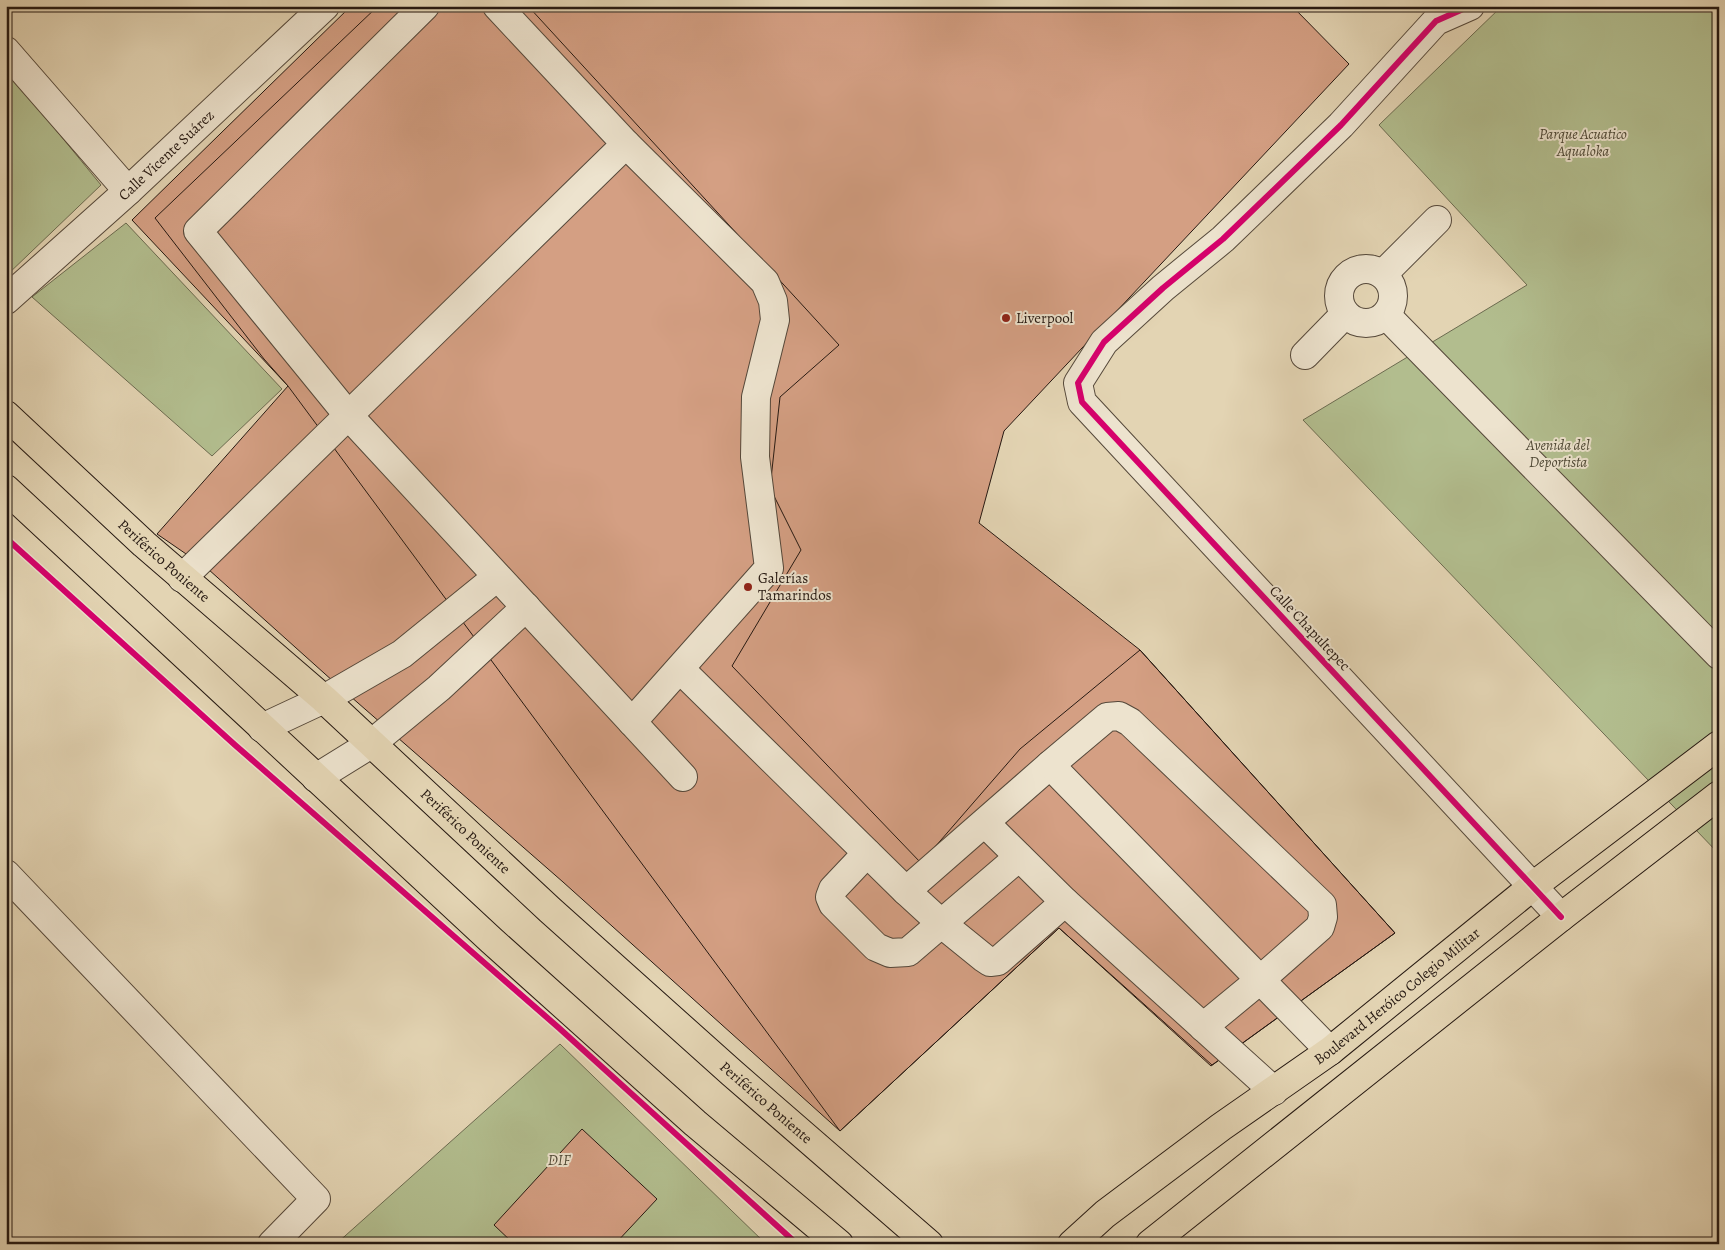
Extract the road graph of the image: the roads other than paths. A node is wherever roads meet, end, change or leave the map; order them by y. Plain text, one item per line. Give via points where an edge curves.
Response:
1 (325, 6) edge
2 (425, 6) edge
3 (497, 6) edge
4 (1470, 6) edge
5 (1430, 13) edge
6 (6, 51) edge
7 (626, 144) junction
8 (128, 191) junction
9 (1437, 220) dead end
10 (1383, 274) junction
11 (6, 300) edge
12 (1345, 314) junction
13 (1386, 315) junction
14 (1305, 355) dead end
15 (6, 415) edge
16 (348, 415) junction
17 (6, 489) edge
18 (497, 577) junction
19 (182, 578) junction
20 (526, 607) junction
21 (1719, 655) edge
22 (680, 669) junction
23 (324, 700) junction
24 (632, 722) junction
25 (262, 728) junction
26 (372, 744) junction
27 (1719, 745) edge
28 (1050, 765) junction
29 (316, 778) junction
30 (683, 778) dead end
31 (1719, 794) edge
32 (985, 823) junction
33 (867, 853) junction
34 (1019, 857) junction
35 (6, 874) edge
36 (1533, 886) junction
37 (906, 891) junction
38 (1065, 902) junction
39 (1561, 917) junction
40 (942, 924) junction
41 (1260, 980) junction
42 (1203, 1027) junction
43 (1330, 1051) junction
44 (1274, 1091) junction
45 (272, 1244) edge
46 (839, 1244) edge
47 (929, 1244) edge
48 (1072, 1244) edge
49 (1150, 1244) edge

1 - 8 street, Calle Vicente Suárez
2 - 16 street via 198,231
3 - 7 street
4 - 5 street
5 - 36 street, Calle Chapultepec via 1341,125 1230,233 1162,288 1104,342 1078,383 1082,402
6 - 8 street
7 - 16 street
7 - 22 street via 765,282 773,301 775,320 756,397 755,457 769,568
8 - 11 street, Calle Vicente Suárez
9 - 10 street
10 - 12 street via 1361,269 1342,282 1338,292
10 - 13 street via 1394,294
12 - 13 street via 1354,321 1365,323
12 - 14 street
13 - 21 street
15 - 19 main road, Periférico Poniente
16 - 18 street
16 - 19 street
17 - 25 main road
18 - 20 street
18 - 23 street via 402,654
19 - 23 main road, Periférico Poniente
20 - 24 street
20 - 26 street via 439,688
22 - 24 street
22 - 33 street
23 - 25 street
23 - 26 main road, Periférico Poniente
24 - 30 street
25 - 29 main road
26 - 29 street
26 - 47 main road, Periférico Poniente via 732,1073
27 - 36 main road, Boulevard Heróico Colegio Militar
28 - 32 street
28 - 41 street
28 - 41 street via 1107,717 1119,716 1130,722 1322,906 1324,917 1320,927
29 - 46 main road via 695,1123
31 - 39 main road
32 - 34 street
32 - 37 street
33 - 37 street
33 - 40 street via 833,889 830,897 833,904 876,947 890,953 908,952
34 - 38 street
34 - 40 street
35 - 45 street via 316,1199
36 - 39 street, Calle Chapultepec
36 - 43 main road, Boulevard Heróico Colegio Militar
37 - 40 street
38 - 40 street via 998,961 990,962
38 - 42 street
39 - 49 main road
41 - 42 street
41 - 43 street
42 - 44 street
43 - 44 main road, Boulevard Heróico Colegio Militar
44 - 48 main road, Boulevard Heróico Colegio Militar via 1221,1126 1104,1214

